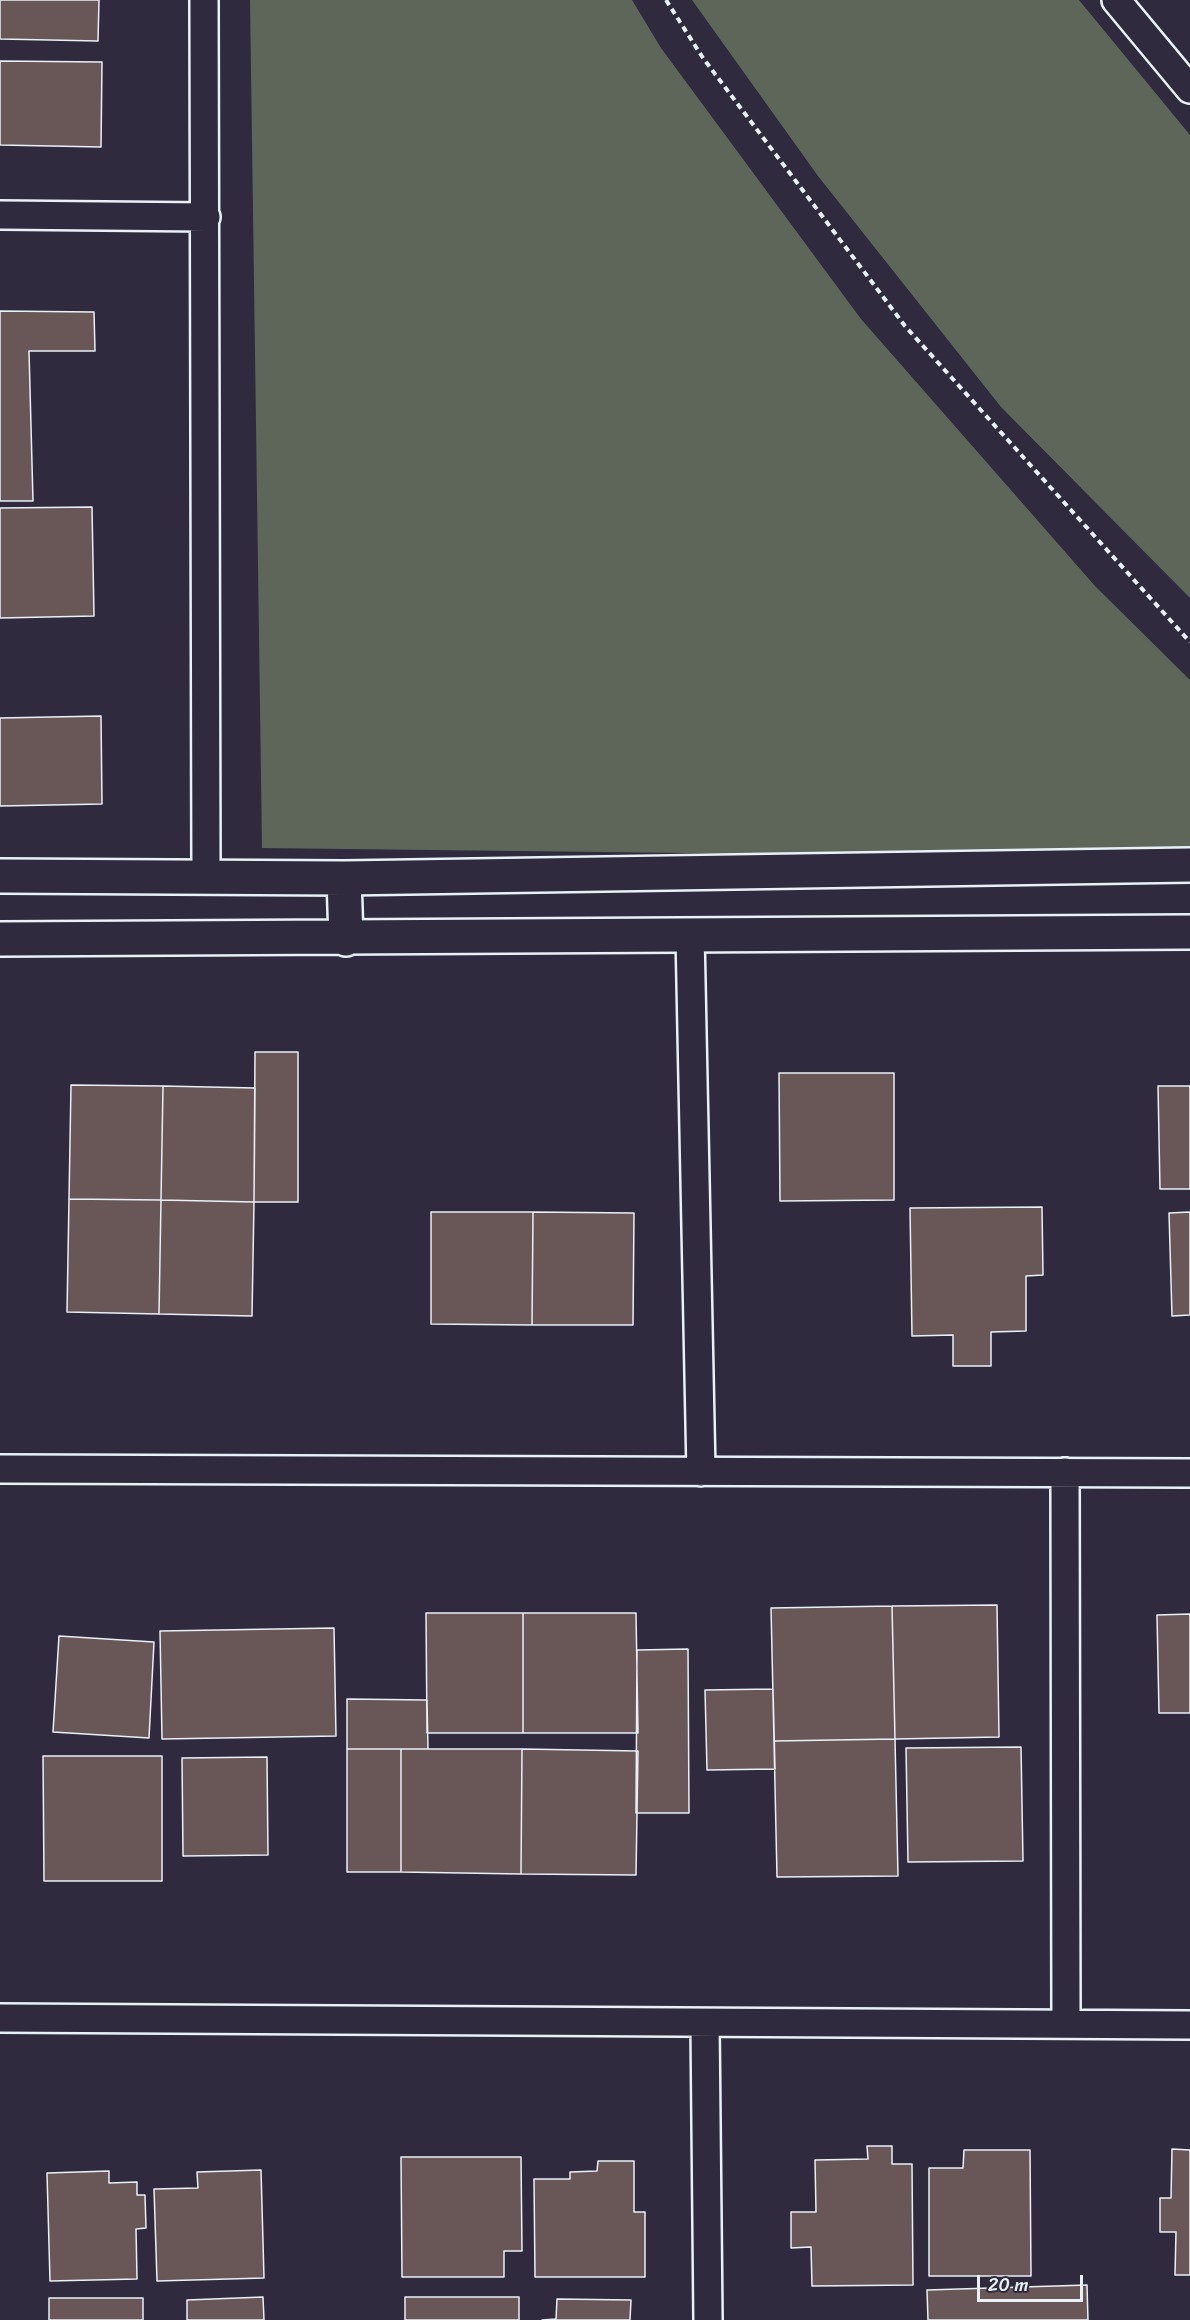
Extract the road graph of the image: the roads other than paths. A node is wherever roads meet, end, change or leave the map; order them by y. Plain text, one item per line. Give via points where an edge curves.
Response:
1 (204, 0) edge
2 (1116, 0) edge
3 (1190, 89) edge
4 (0, 215) edge
5 (206, 217) junction
6 (1190, 865) edge
7 (0, 876) edge
8 (206, 876) junction
9 (344, 878) junction
10 (1190, 932) edge
11 (690, 934) junction
12 (0, 939) edge
13 (345, 939) junction
14 (0, 1469) edge
15 (701, 1472) junction
16 (1065, 1472) junction
17 (1190, 1473) edge
18 (0, 2018) edge
19 (705, 2024) junction
20 (1066, 2025) junction
21 (1190, 2025) edge
22 (708, 2320) edge

1 - 5 street
2 - 3 street
4 - 5 street
5 - 8 street
6 - 9 street
7 - 8 street
8 - 9 street
9 - 13 street
10 - 11 street
11 - 13 street
11 - 15 street
12 - 13 street
14 - 15 street
15 - 16 street
16 - 17 street
16 - 20 street
18 - 19 street
19 - 20 street
19 - 22 street
20 - 21 street

